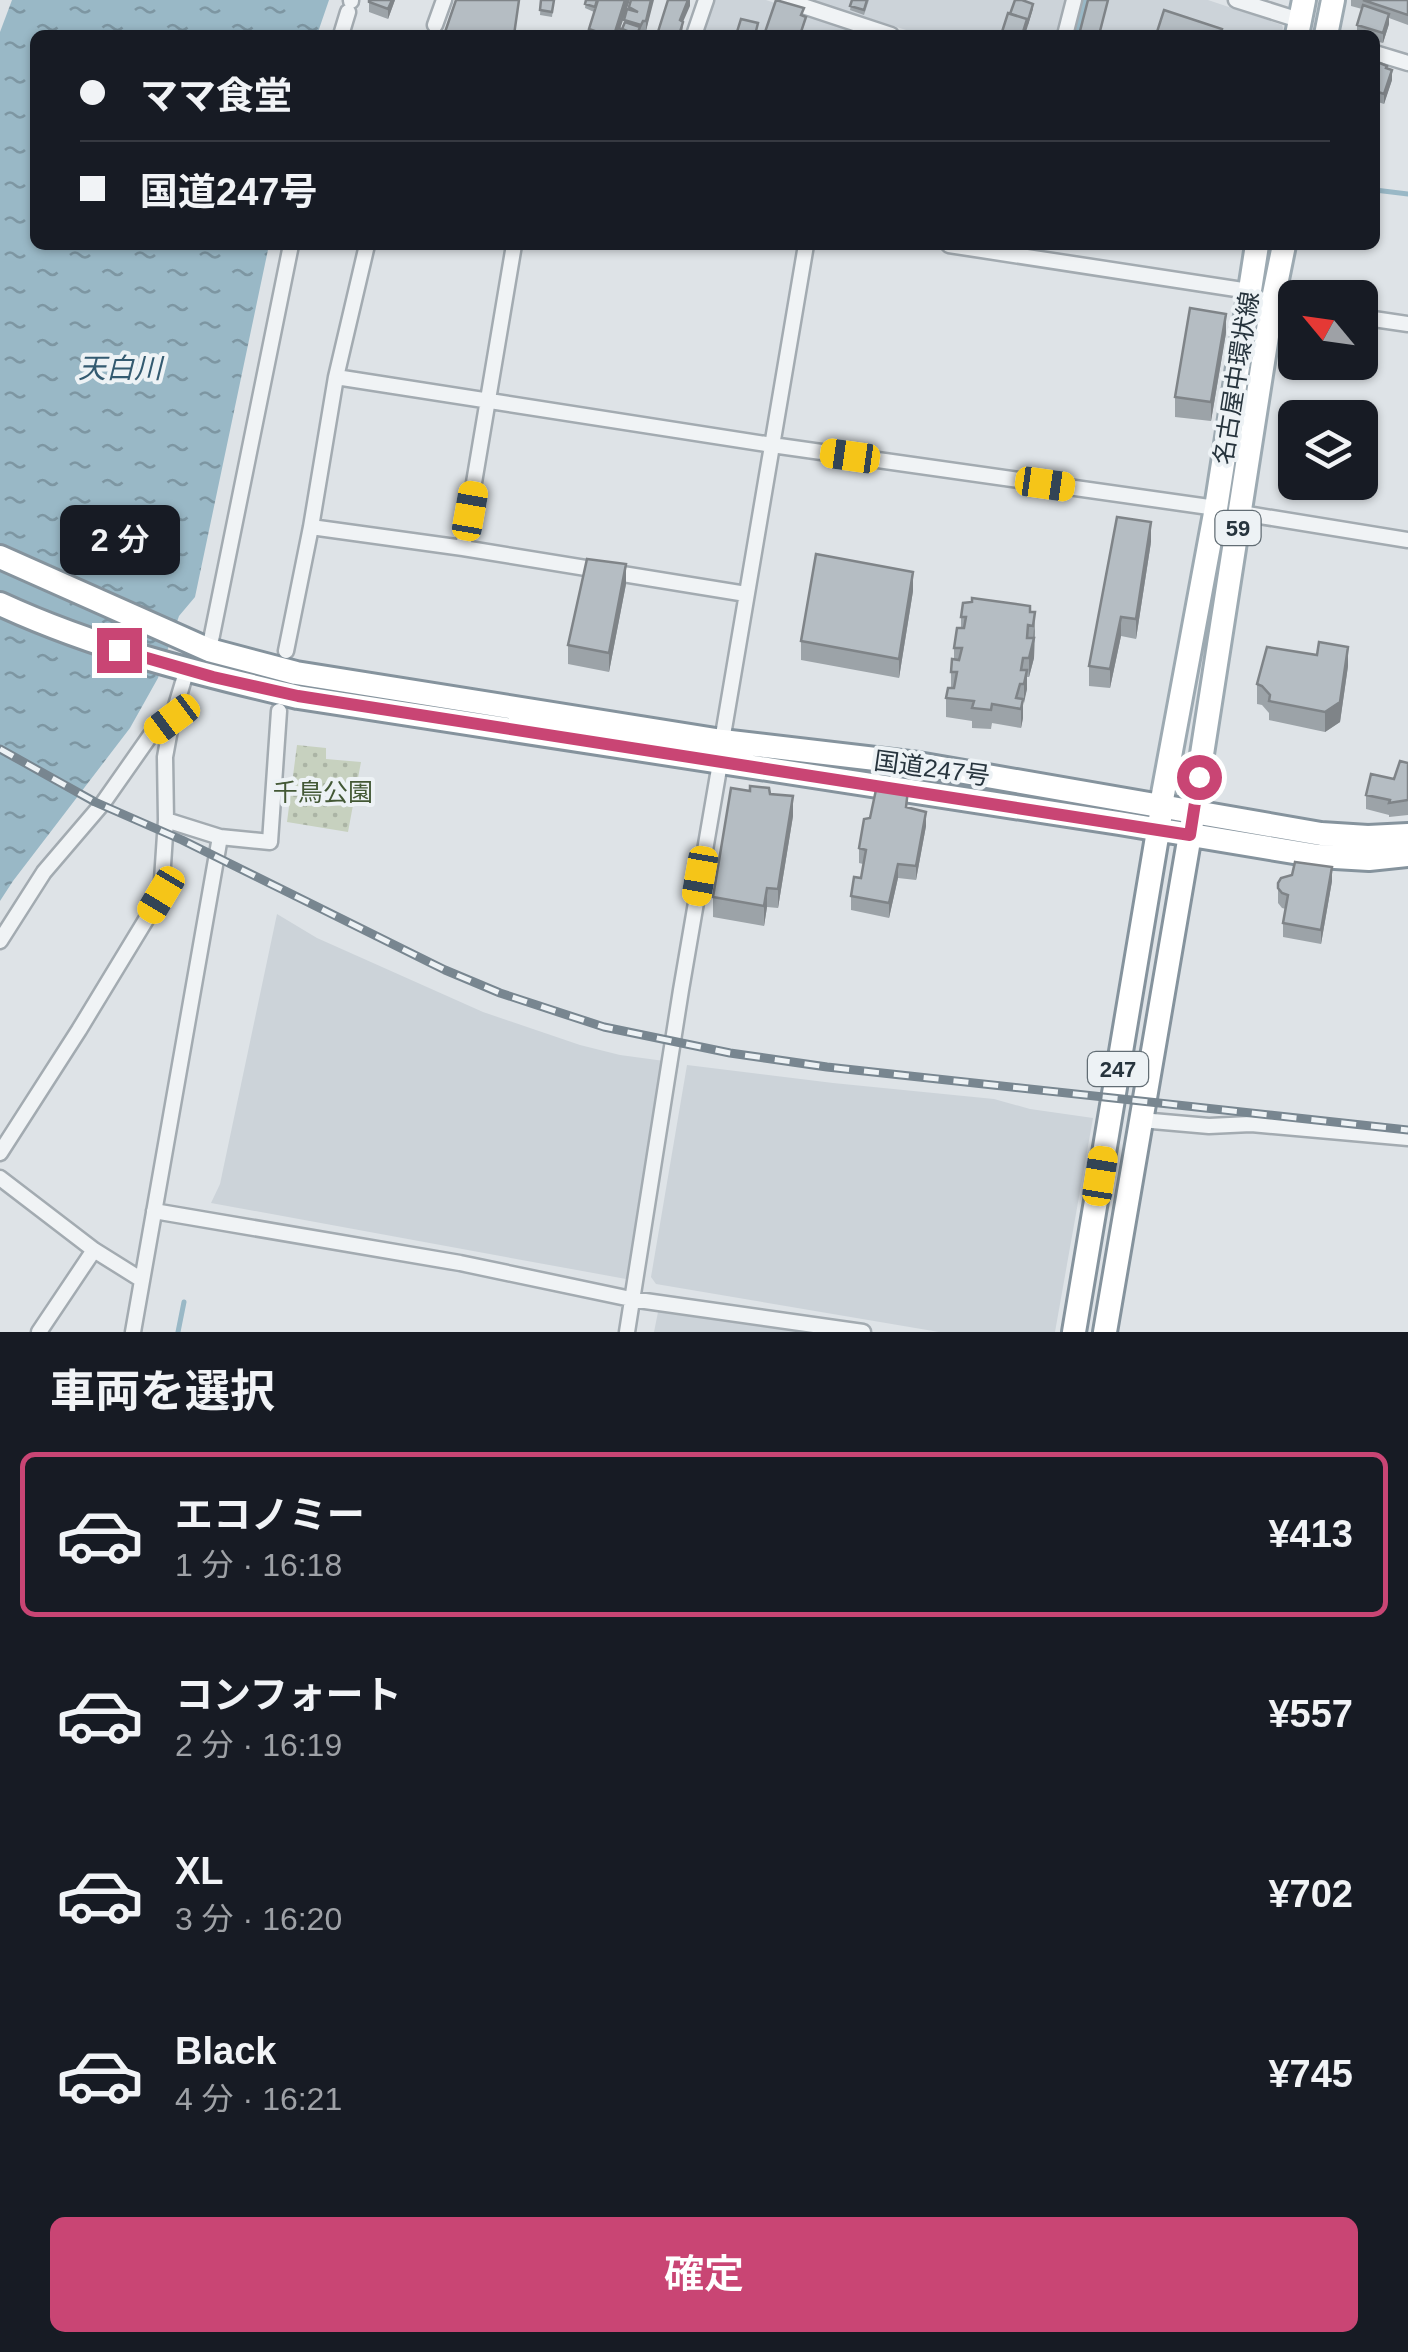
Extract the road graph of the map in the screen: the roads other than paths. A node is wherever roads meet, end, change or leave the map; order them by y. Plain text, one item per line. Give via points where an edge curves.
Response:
1 (444, 0) edge
2 (706, 0) edge
3 (785, 0) edge
4 (1074, 0) edge
5 (1236, 0) edge
6 (1334, 0) edge
7 (350, 4) edge
8 (1300, 18) edge
9 (435, 25) dead end
10 (342, 30) edge
11 (696, 30) edge
12 (876, 30) edge
13 (1065, 30) edge
14 (1327, 30) edge
15 (1380, 55) edge
16 (1408, 63) edge
17 (289, 250) edge
18 (366, 250) edge
19 (513, 250) edge
20 (805, 250) edge
21 (982, 250) edge
22 (1256, 250) edge
23 (1284, 250) edge
24 (1283, 280) edge
25 (1249, 291) junction
26 (1378, 320) edge
27 (1408, 324) edge
28 (1278, 331) edge
29 (336, 377) junction
30 (489, 401) junction
31 (772, 445) junction
32 (1216, 508) junction
33 (1241, 512) junction
34 (310, 527) junction
35 (1408, 540) edge
36 (464, 548) junction
37 (0, 557) edge
38 (746, 594) junction
39 (0, 604) edge
40 (209, 650) junction
41 (286, 651) dead end
42 (181, 668) junction
43 (279, 711) dead end
44 (172, 719) junction
45 (721, 752) junction
46 (1162, 806) junction
47 (166, 820) junction
48 (1192, 824) junction
49 (1158, 830) junction
50 (1408, 835) edge
51 (220, 837) junction
52 (1408, 855) edge
53 (0, 940) edge
54 (1141, 1120) junction
55 (1408, 1138) edge
56 (0, 1153) edge
57 (0, 1178) edge
58 (154, 1211) junction
59 (94, 1250) junction
60 (142, 1280) junction
61 (631, 1299) junction
62 (39, 1332) edge
63 (133, 1332) edge
64 (627, 1332) edge
65 (863, 1332) edge
66 (1074, 1332) edge
67 (1105, 1332) edge

1 - 9 street
2 - 11 street
3 - 12 street
4 - 13 street
5 - 8 street
6 - 14 main road
7 - 10 street
15 - 16 street
17 - 40 street
18 - 29 street
19 - 30 street
20 - 31 street
21 - 25 street
22 - 25 main road, 名古屋中環状線 / 59
23 - 24 main road, 名古屋中環状線 / 59
25 - 32 main road, 名古屋中環状線 / 59
26 - 27 street
28 - 33 main road, 名古屋中環状線 / 59
29 - 30 street
29 - 34 street
30 - 31 street
30 - 36 street
31 - 32 street
31 - 38 street
32 - 46 main road, 名古屋中環状線 / 59
33 - 35 street
33 - 48 main road, 名古屋中環状線 / 59
34 - 36 street
34 - 41 street
36 - 38 street
37 - 40 main road, 国道247号
38 - 45 street
39 - 42 main road, 国道247号
40 - 45 main road, 国道247号 via 296,673
42 - 44 street
42 - 45 main road, 国道247号 via 298,696
43 - 51 street via 270,842
44 - 47 street
44 - 53 street via 150,736 44,872
45 - 46 main road, 国道247号 via 918,764
45 - 49 main road, 国道247号
45 - 61 street
46 - 48 main road, 国道247号
46 - 49 main road, 247
47 - 51 street
47 - 56 street via 161,895
48 - 49 main road, 国道247号
48 - 50 main road, 国道247号 via 1368,838
48 - 52 main road, 国道247号 via 1318,856
48 - 54 main road, 247
49 - 66 main road, 247
51 - 58 street
54 - 55 street
54 - 67 main road, 247
57 - 59 street
58 - 60 street
58 - 61 street
59 - 60 street
59 - 62 street
60 - 63 street
61 - 64 street
61 - 65 street

